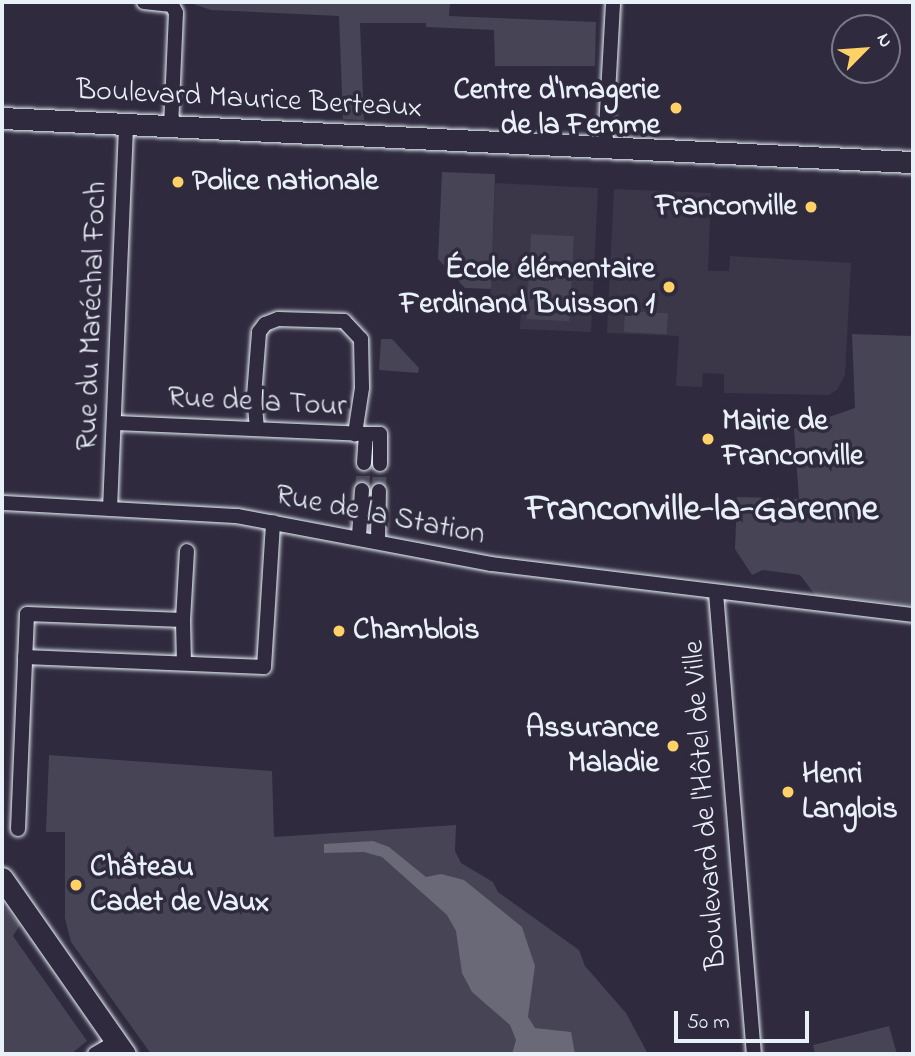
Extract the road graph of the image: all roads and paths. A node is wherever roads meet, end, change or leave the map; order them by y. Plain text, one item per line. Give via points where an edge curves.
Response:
1 (144, 2) edge
2 (613, 2) edge
3 (2, 118) edge
4 (126, 124) junction
5 (171, 127) junction
6 (606, 147) junction
7 (913, 162) edge
8 (116, 423) junction
9 (257, 429) junction
10 (361, 434) junction
11 (364, 463) tunnel mouth
12 (380, 464) tunnel mouth
13 (362, 491) tunnel mouth
14 (379, 491) tunnel mouth
15 (2, 503) edge
16 (110, 509) junction
17 (273, 522) junction
18 (359, 537) junction
19 (378, 541) junction
20 (187, 551) dead end
21 (716, 593) junction
22 (913, 615) edge
23 (183, 620) junction
24 (25, 657) junction
25 (184, 663) junction
26 (18, 829) dead end
27 (2, 878) edge
28 (8, 892) edge
29 (120, 1048) edge
30 (95, 1054) edge
31 (754, 1054) edge

1 - 5 street via 173,5 176,13
2 - 6 street
3 - 4 street, Boulevard Maurice Berteaux
4 - 5 street, Boulevard Maurice Berteaux
4 - 8 street, Rue du Maréchal Foch
5 - 6 street, Boulevard Maurice Berteaux
6 - 7 street, Boulevard Maurice Berteaux
8 - 9 street, Rue de la Tour
8 - 16 street, Rue du Maréchal Foch
9 - 10 street, Rue de la Tour
9 - 10 street via 258,332 278,319 344,321 360,339
10 - 11 street, Rue de la Tour
10 - 12 street via 380,434
13 - 18 street
14 - 19 street
15 - 16 street, Rue de la Station
16 - 17 street, Rue de la Station
17 - 18 street, Rue de la Station
17 - 25 street via 264,667
18 - 19 street, Rue de la Station
19 - 21 street, Rue de la Station via 491,564
20 - 23 street
21 - 22 street, Rue de la Station
21 - 31 street, Boulevard de l'Hôtel de Ville
23 - 24 street via 27,614
23 - 25 street
24 - 25 street
24 - 26 street
27 - 28 street
28 - 29 street
29 - 30 street

